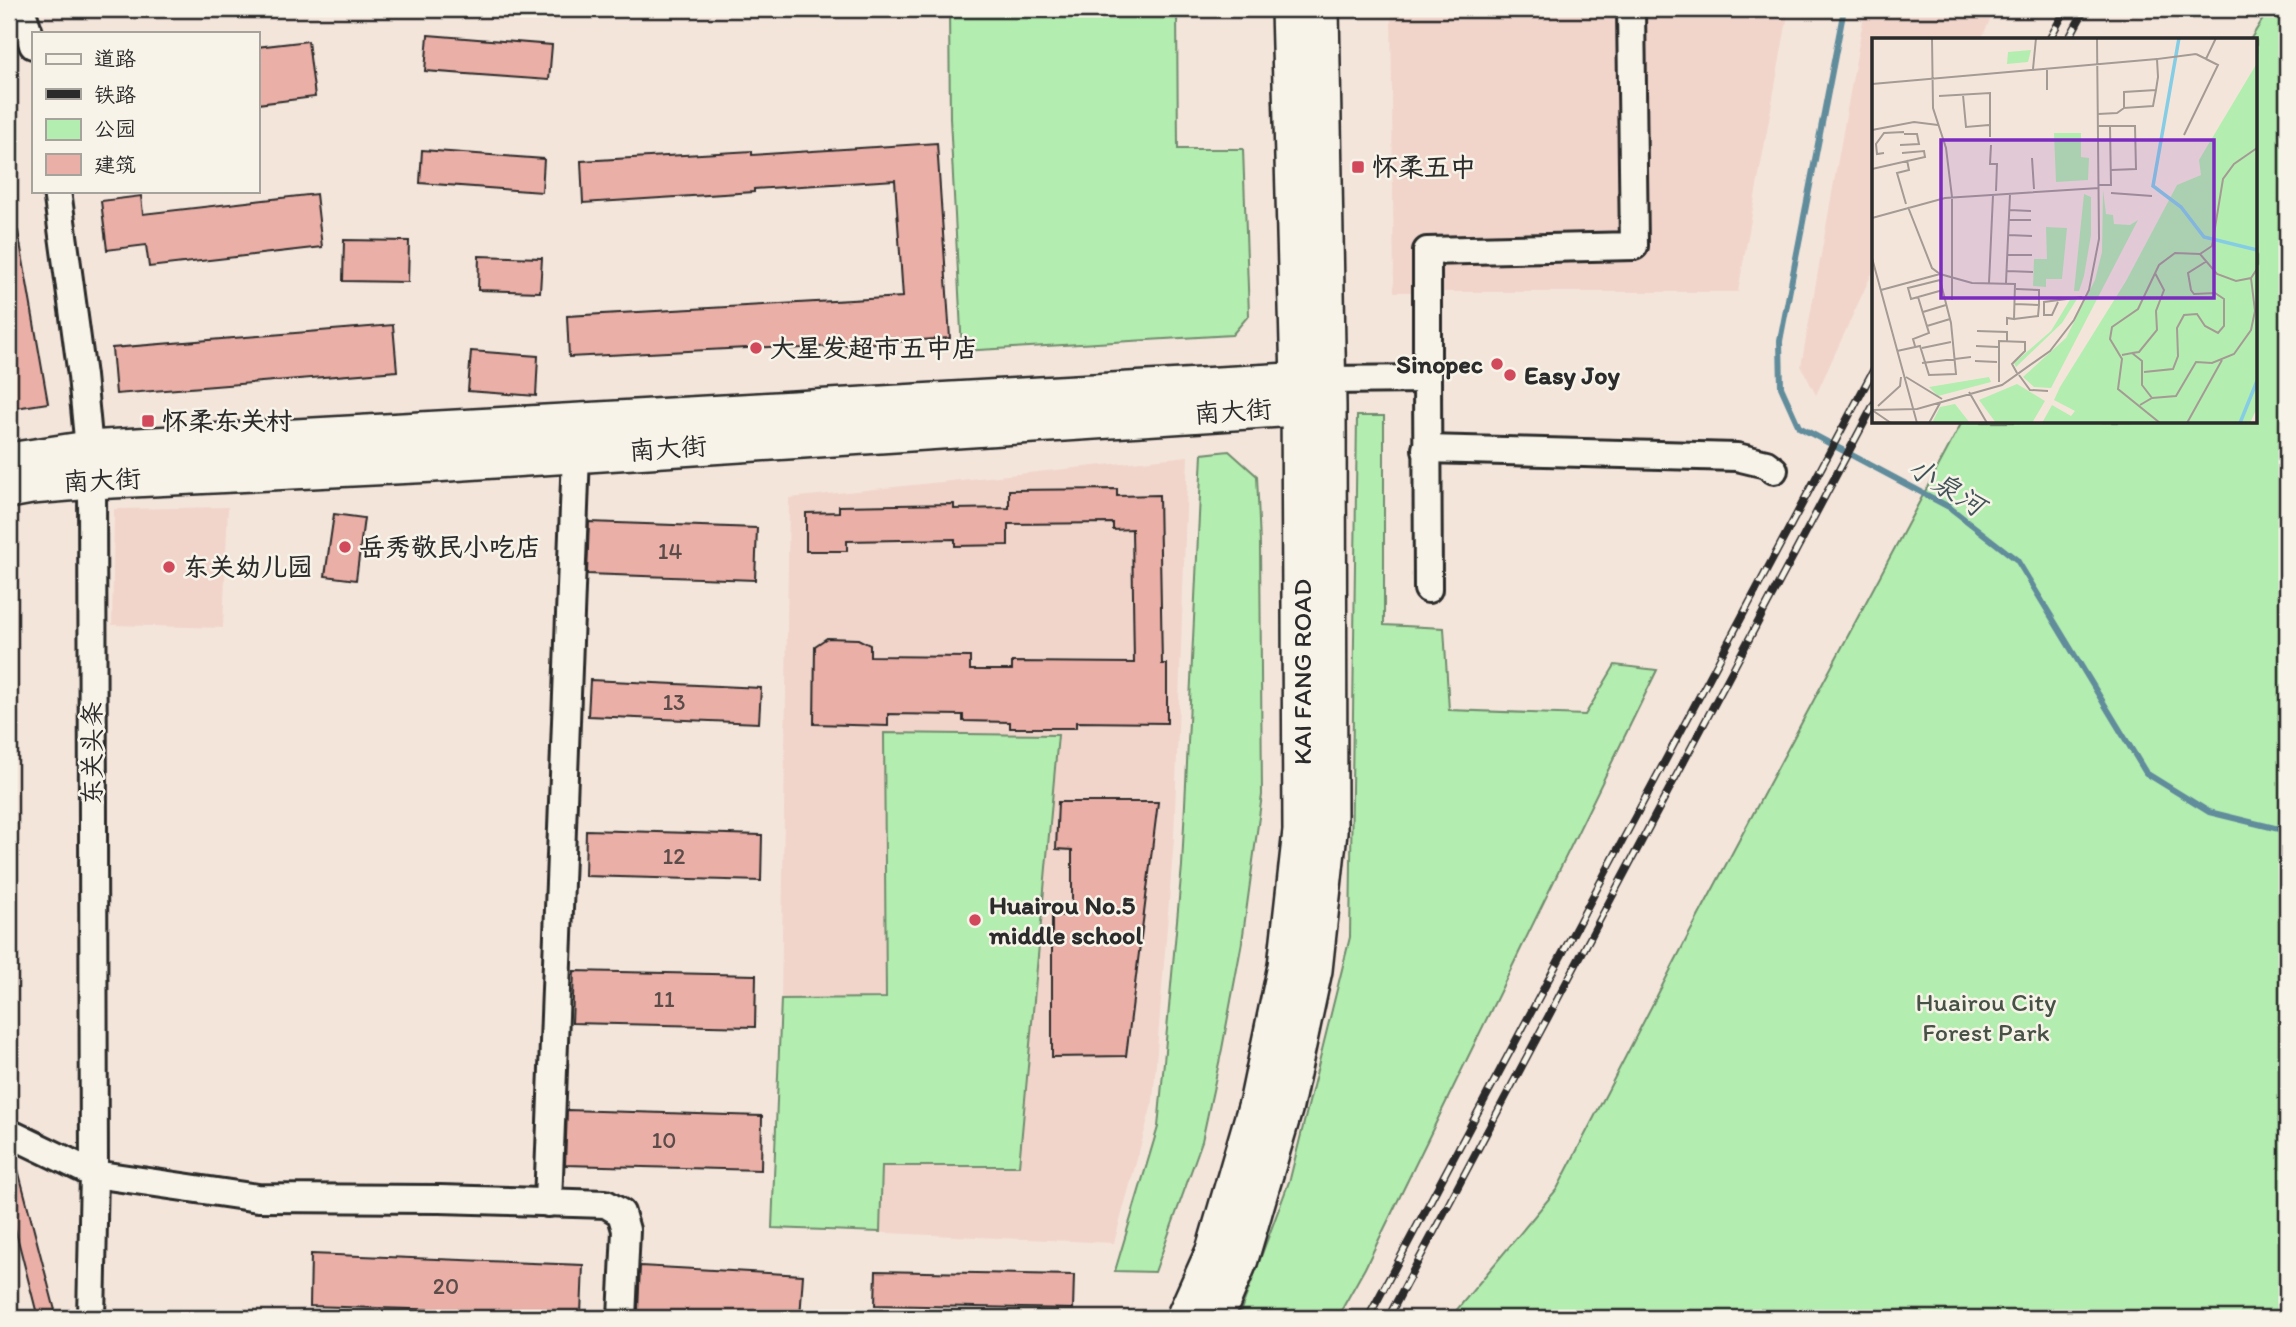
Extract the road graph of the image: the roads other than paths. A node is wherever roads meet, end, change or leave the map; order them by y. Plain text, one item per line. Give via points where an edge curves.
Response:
1 (21, 9) edge
2 (1290, 9) edge
3 (1320, 9) edge
4 (1631, 9) edge
5 (32, 43) edge
6 (57, 192) edge
7 (1426, 379) junction
8 (1313, 393) junction
9 (1426, 449) junction
10 (576, 454) junction
11 (9, 462) edge
12 (90, 465) junction
13 (1774, 470) dead end
14 (9, 489) edge
15 (1428, 589) dead end
16 (9, 1133) edge
17 (94, 1174) junction
18 (548, 1203) junction
19 (91, 1318) edge
20 (622, 1318) edge
21 (1185, 1318) edge
22 (1214, 1318) edge

1 - 5 street
2 - 8 main road, KAI FANG ROAD
3 - 8 main road, KAI FANG ROAD
4 - 7 street via 1634,246 1426,251
6 - 12 street, 东关头条
7 - 8 street
7 - 9 street
8 - 10 main road, 南大街
8 - 12 main road, 南大街
8 - 21 main road, KAI FANG ROAD via 1302,831 1287,966 1259,1100 1214,1251
8 - 22 main road, KAI FANG ROAD via 1328,832 1313,970 1284,1106 1239,1259
9 - 13 street via 1737,457
9 - 15 street
10 - 12 main road, 南大街 via 282,472
10 - 18 street
11 - 12 main road, 南大街
12 - 14 main road, 南大街
12 - 17 street, 东关头条
16 - 17 street
17 - 18 street via 258,1198
17 - 19 street, 东关头条
18 - 20 street via 606,1204 621,1213 626,1230

